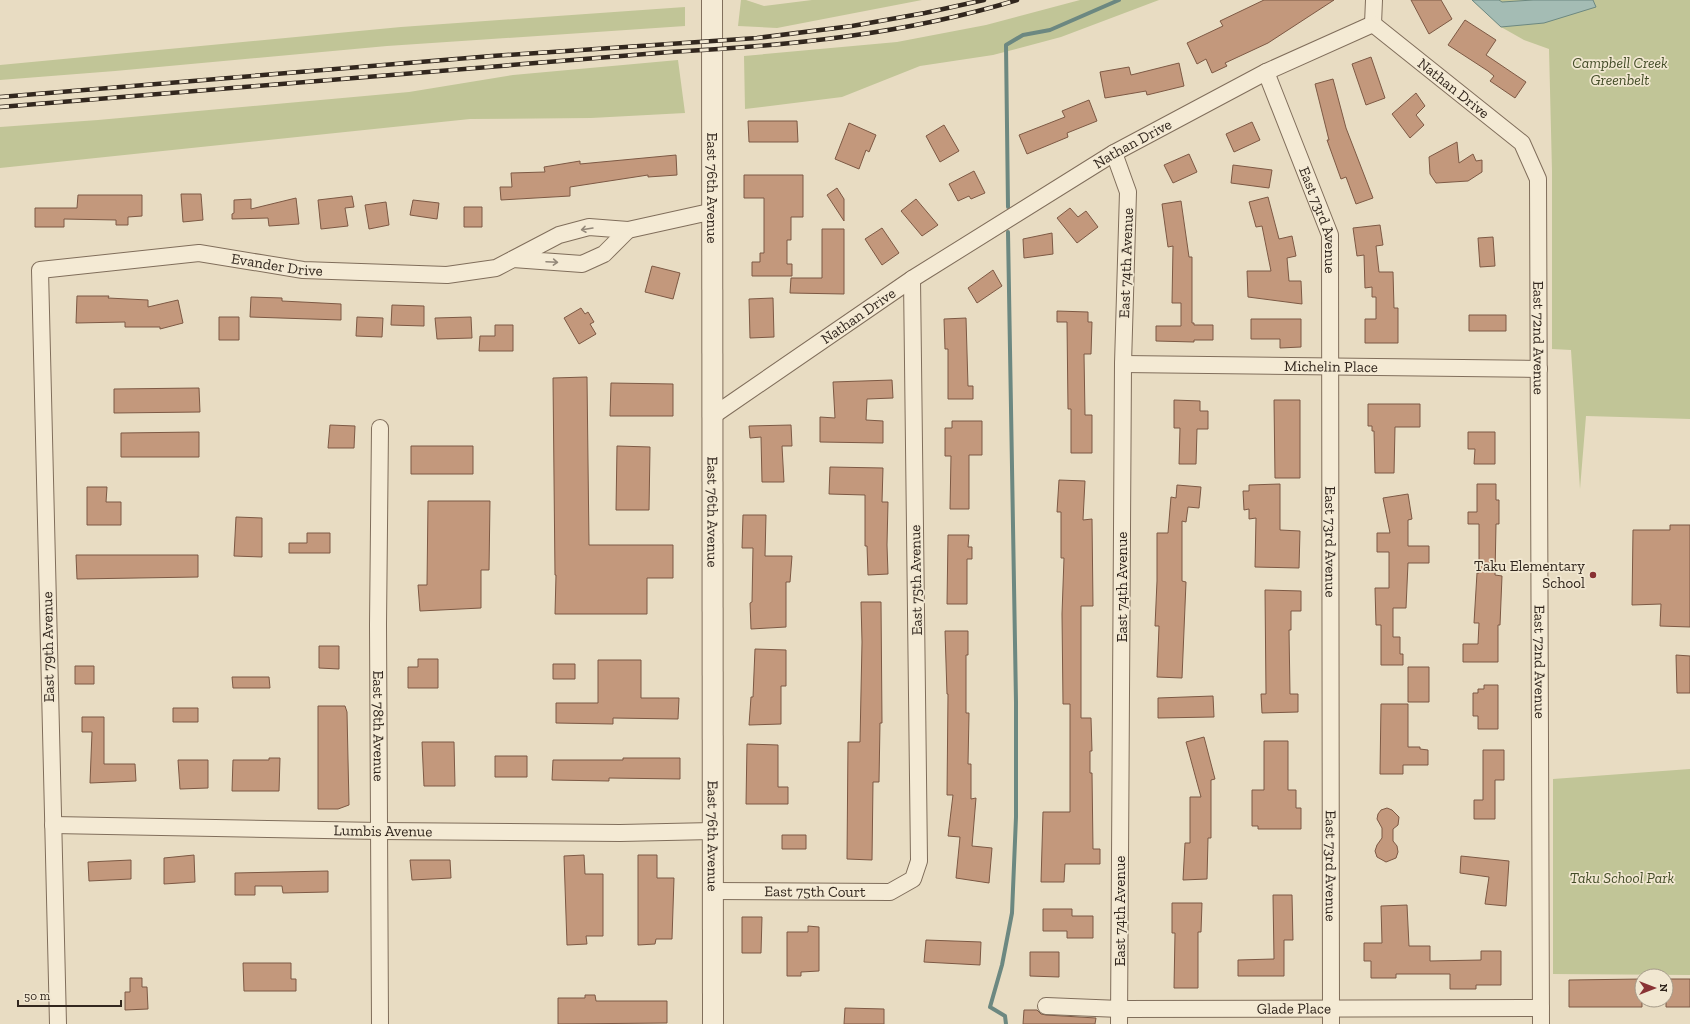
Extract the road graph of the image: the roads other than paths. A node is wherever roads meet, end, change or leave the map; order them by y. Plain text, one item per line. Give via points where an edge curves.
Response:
1 (712, 0) edge
2 (1374, 0) edge
3 (1373, 24) junction
4 (1266, 72) junction
5 (1114, 154) junction
6 (1538, 179) joint
7 (714, 211) junction
8 (628, 230) junction
9 (513, 259) junction
10 (40, 270) joint
11 (912, 279) junction
12 (1123, 364) junction
13 (1330, 367) junction
14 (1539, 369) junction
15 (714, 415) junction
16 (380, 428) dead end
17 (52, 825) junction
18 (380, 831) junction
19 (713, 831) junction
20 (913, 879) joint
21 (713, 891) junction
22 (1046, 1006) dead end
23 (1331, 1008) junction
24 (1541, 1008) junction
25 (1120, 1016) edge
26 (58, 1024) edge
27 (380, 1024) edge
28 (713, 1024) edge
29 (1331, 1024) edge
30 (1541, 1024) edge

1 - 7 street, East 76th Avenue
2 - 3 street
3 - 4 street, Nathan Drive
3 - 6 street, Nathan Drive via 1522,143
4 - 5 street, Nathan Drive
4 - 13 street, East 73rd Avenue via 1330,235
5 - 11 street, Nathan Drive
5 - 12 street, East 74th Avenue via 1128,192
6 - 14 street, East 72nd Avenue
7 - 8 street, Evander Drive
7 - 15 street, East 76th Avenue
8 -> 9 street, Evander Drive via 589,227 559,235
9 -> 8 street via 582,264 604,254
9 - 10 street, Evander Drive via 496,268 447,275 303,270 199,253
10 - 17 street, East 79th Avenue
11 - 15 street, Nathan Drive
11 - 20 street, East 75th Avenue via 919,861
12 - 13 street, Michelin Place
12 - 25 street, East 74th Avenue
13 - 14 street, Michelin Place
13 - 23 street, East 73rd Avenue
14 - 24 street, East 72nd Avenue
15 - 19 street, East 76th Avenue
16 - 18 street, East 78th Avenue
17 - 18 street, Lumbis Avenue
17 - 26 street, East 79th Avenue
18 - 19 street, Lumbis Avenue
18 - 27 street, East 78th Avenue
19 - 21 street, East 76th Avenue
20 - 21 street, East 75th Court via 890,892
21 - 28 street, East 76th Avenue
22 - 25 street, Glade Place
23 - 24 street, Glade Place
23 - 25 street, Glade Place
23 - 29 street, East 73rd Avenue
24 - 30 street, East 72nd Avenue

